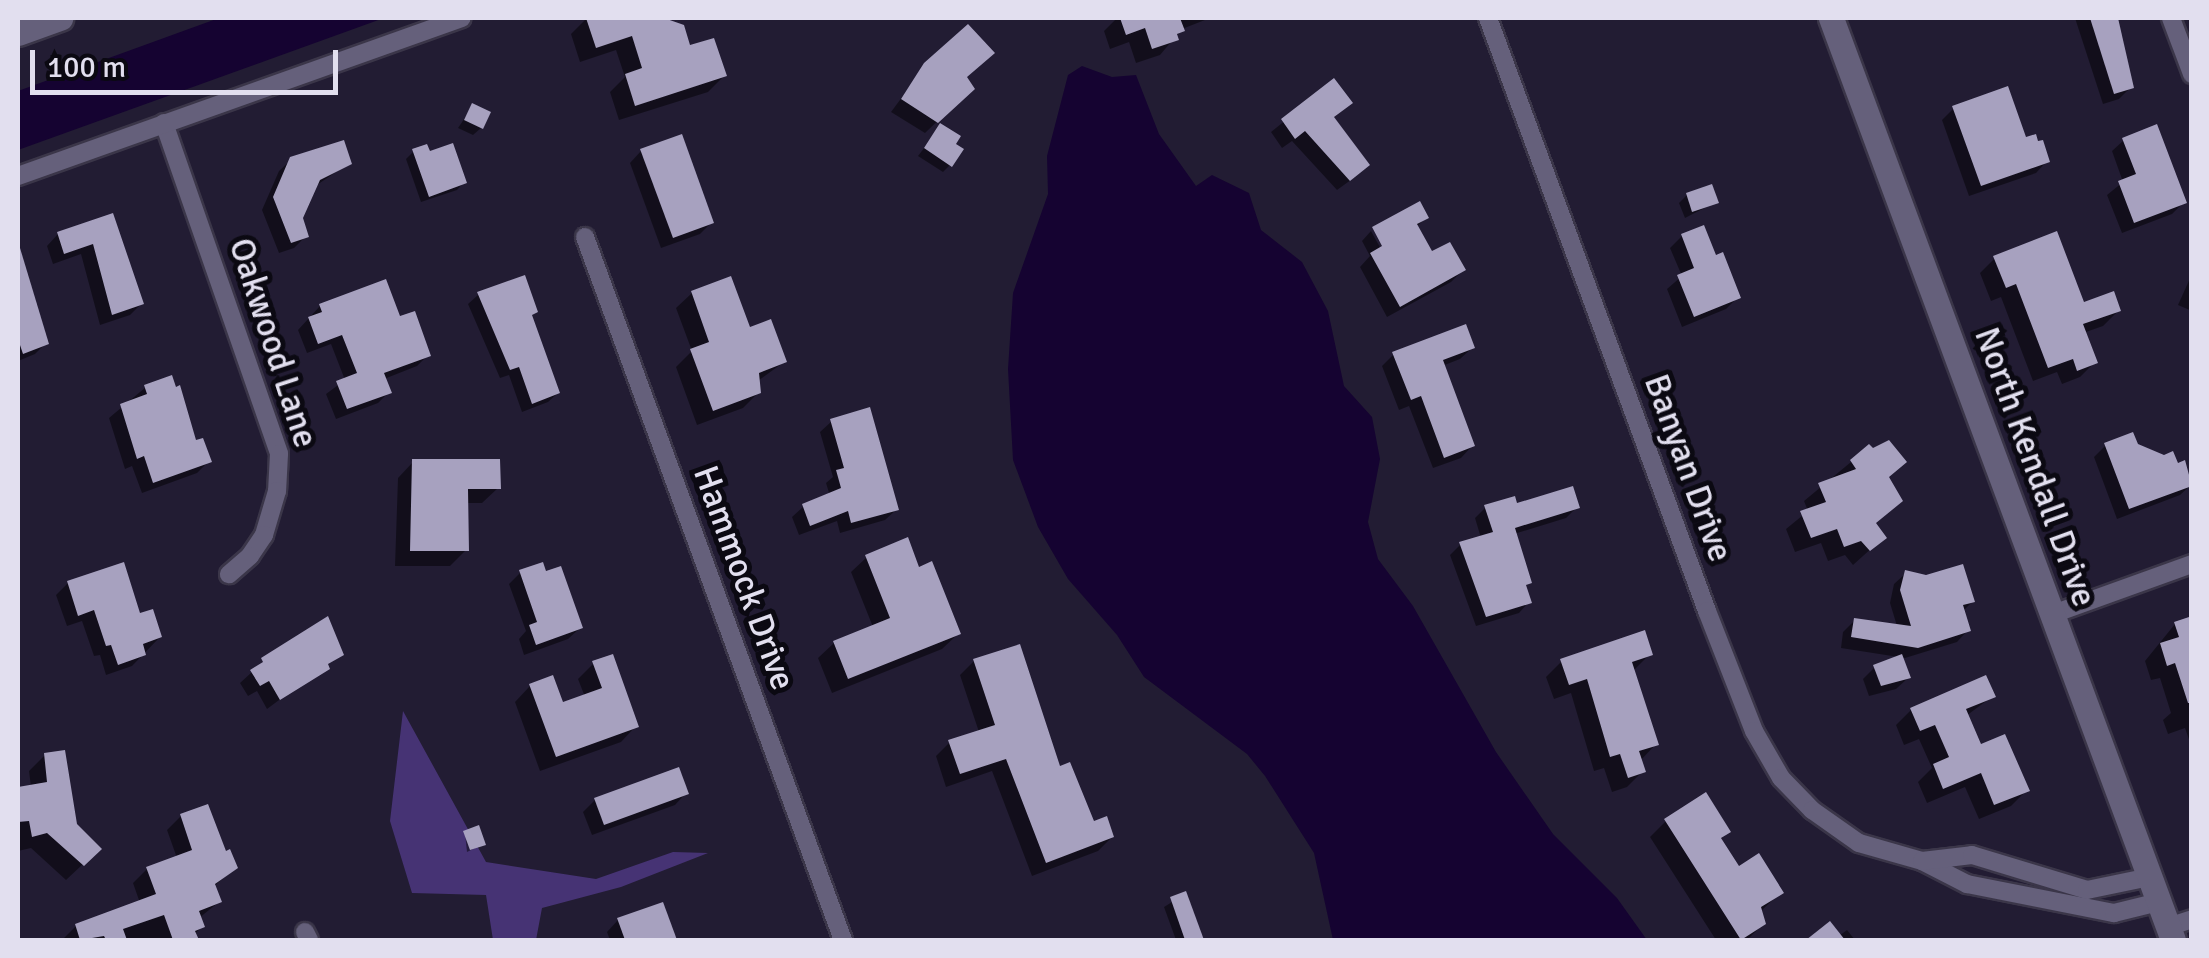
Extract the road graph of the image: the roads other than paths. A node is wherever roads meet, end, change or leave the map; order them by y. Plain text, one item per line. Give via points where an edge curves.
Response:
1 (60, 18) edge
2 (462, 18) edge
3 (1488, 18) edge
4 (1830, 18) edge
5 (2171, 18) edge
6 (18, 33) edge
7 (2192, 74) edge
8 (164, 123) junction
9 (18, 176) edge
10 (585, 237) dead end
11 (2192, 564) edge
12 (228, 574) dead end
13 (2053, 614) junction
14 (1922, 861) junction
15 (2150, 877) junction
16 (2159, 902) junction
17 (2178, 929) edge
18 (843, 940) edge

1 - 6 street
2 - 8 street
3 - 14 street, Banyan Drive via 1763,747 1795,794 1846,836
4 - 13 street, North Kendall Drive
5 - 7 street
8 - 9 street
8 - 12 street, Oakwood Lane via 279,454 264,535
10 - 18 street, Hammock Drive
11 - 13 street
13 - 15 street, North Kendall Drive
14 - 15 street, Banyan Drive via 1972,855 2087,890
14 - 16 street, Banyan Drive via 1967,884 2108,912
15 - 16 street, North Kendall Drive
16 - 17 street, North Kendall Drive

